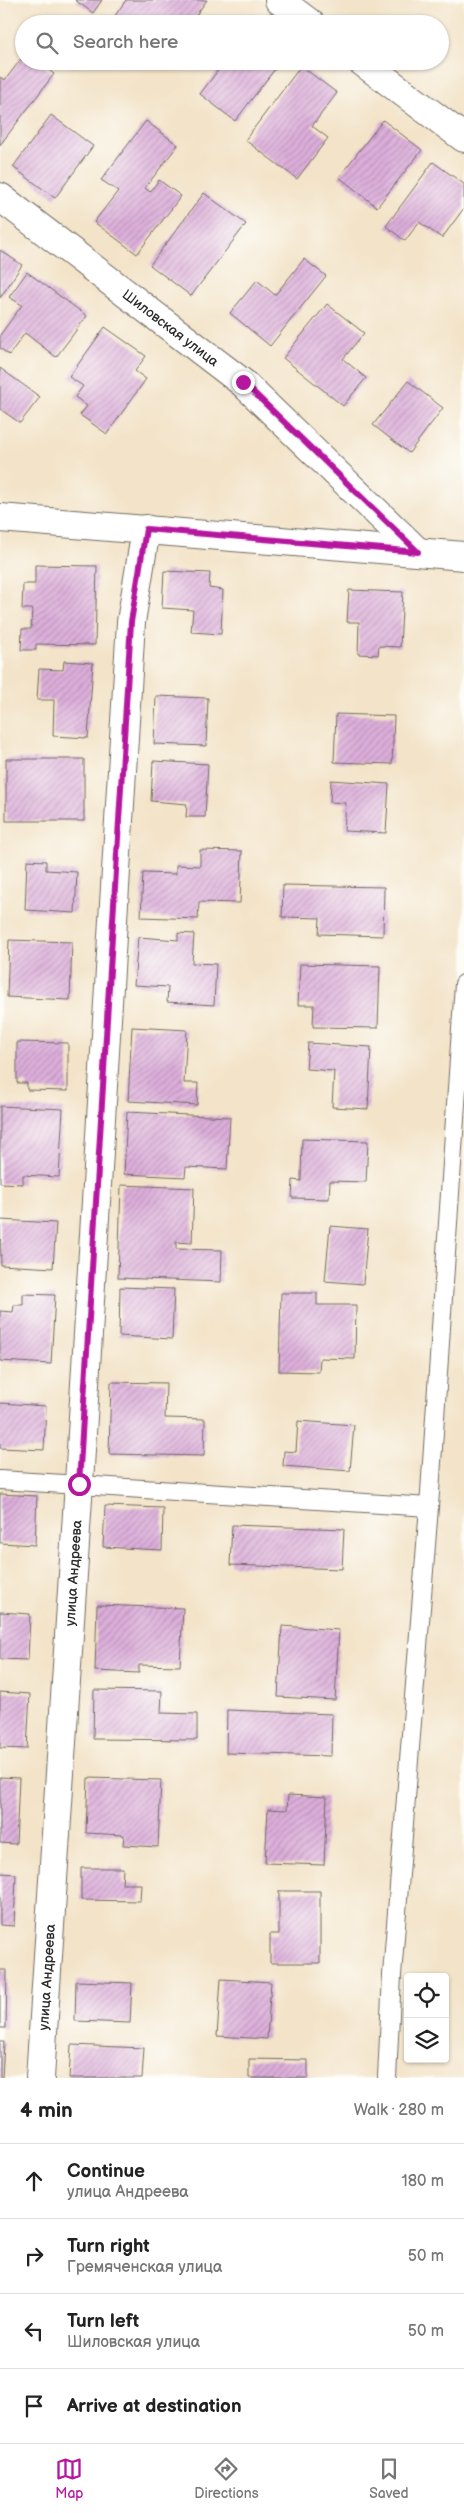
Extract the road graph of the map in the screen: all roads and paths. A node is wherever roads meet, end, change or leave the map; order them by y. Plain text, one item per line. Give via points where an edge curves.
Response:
1 (279, 0) edge
2 (298, 15) edge
3 (373, 70) edge
4 (464, 138) edge
5 (0, 197) edge
6 (0, 518) edge
7 (146, 529) junction
8 (418, 552) junction
9 (464, 556) edge
10 (464, 984) edge
11 (0, 1480) edge
12 (79, 1484) junction
13 (430, 1506) junction
14 (40, 2078) edge
15 (387, 2078) edge

1 - 2 street
3 - 4 street
5 - 8 street, Шиловская улица via 243,382
6 - 7 street
7 - 8 street
7 - 12 street, улица Андреева via 131,622
8 - 9 street
10 - 13 lane
11 - 12 lane
12 - 13 lane
12 - 14 street, улица Андреева
13 - 15 lane via 392,1975

